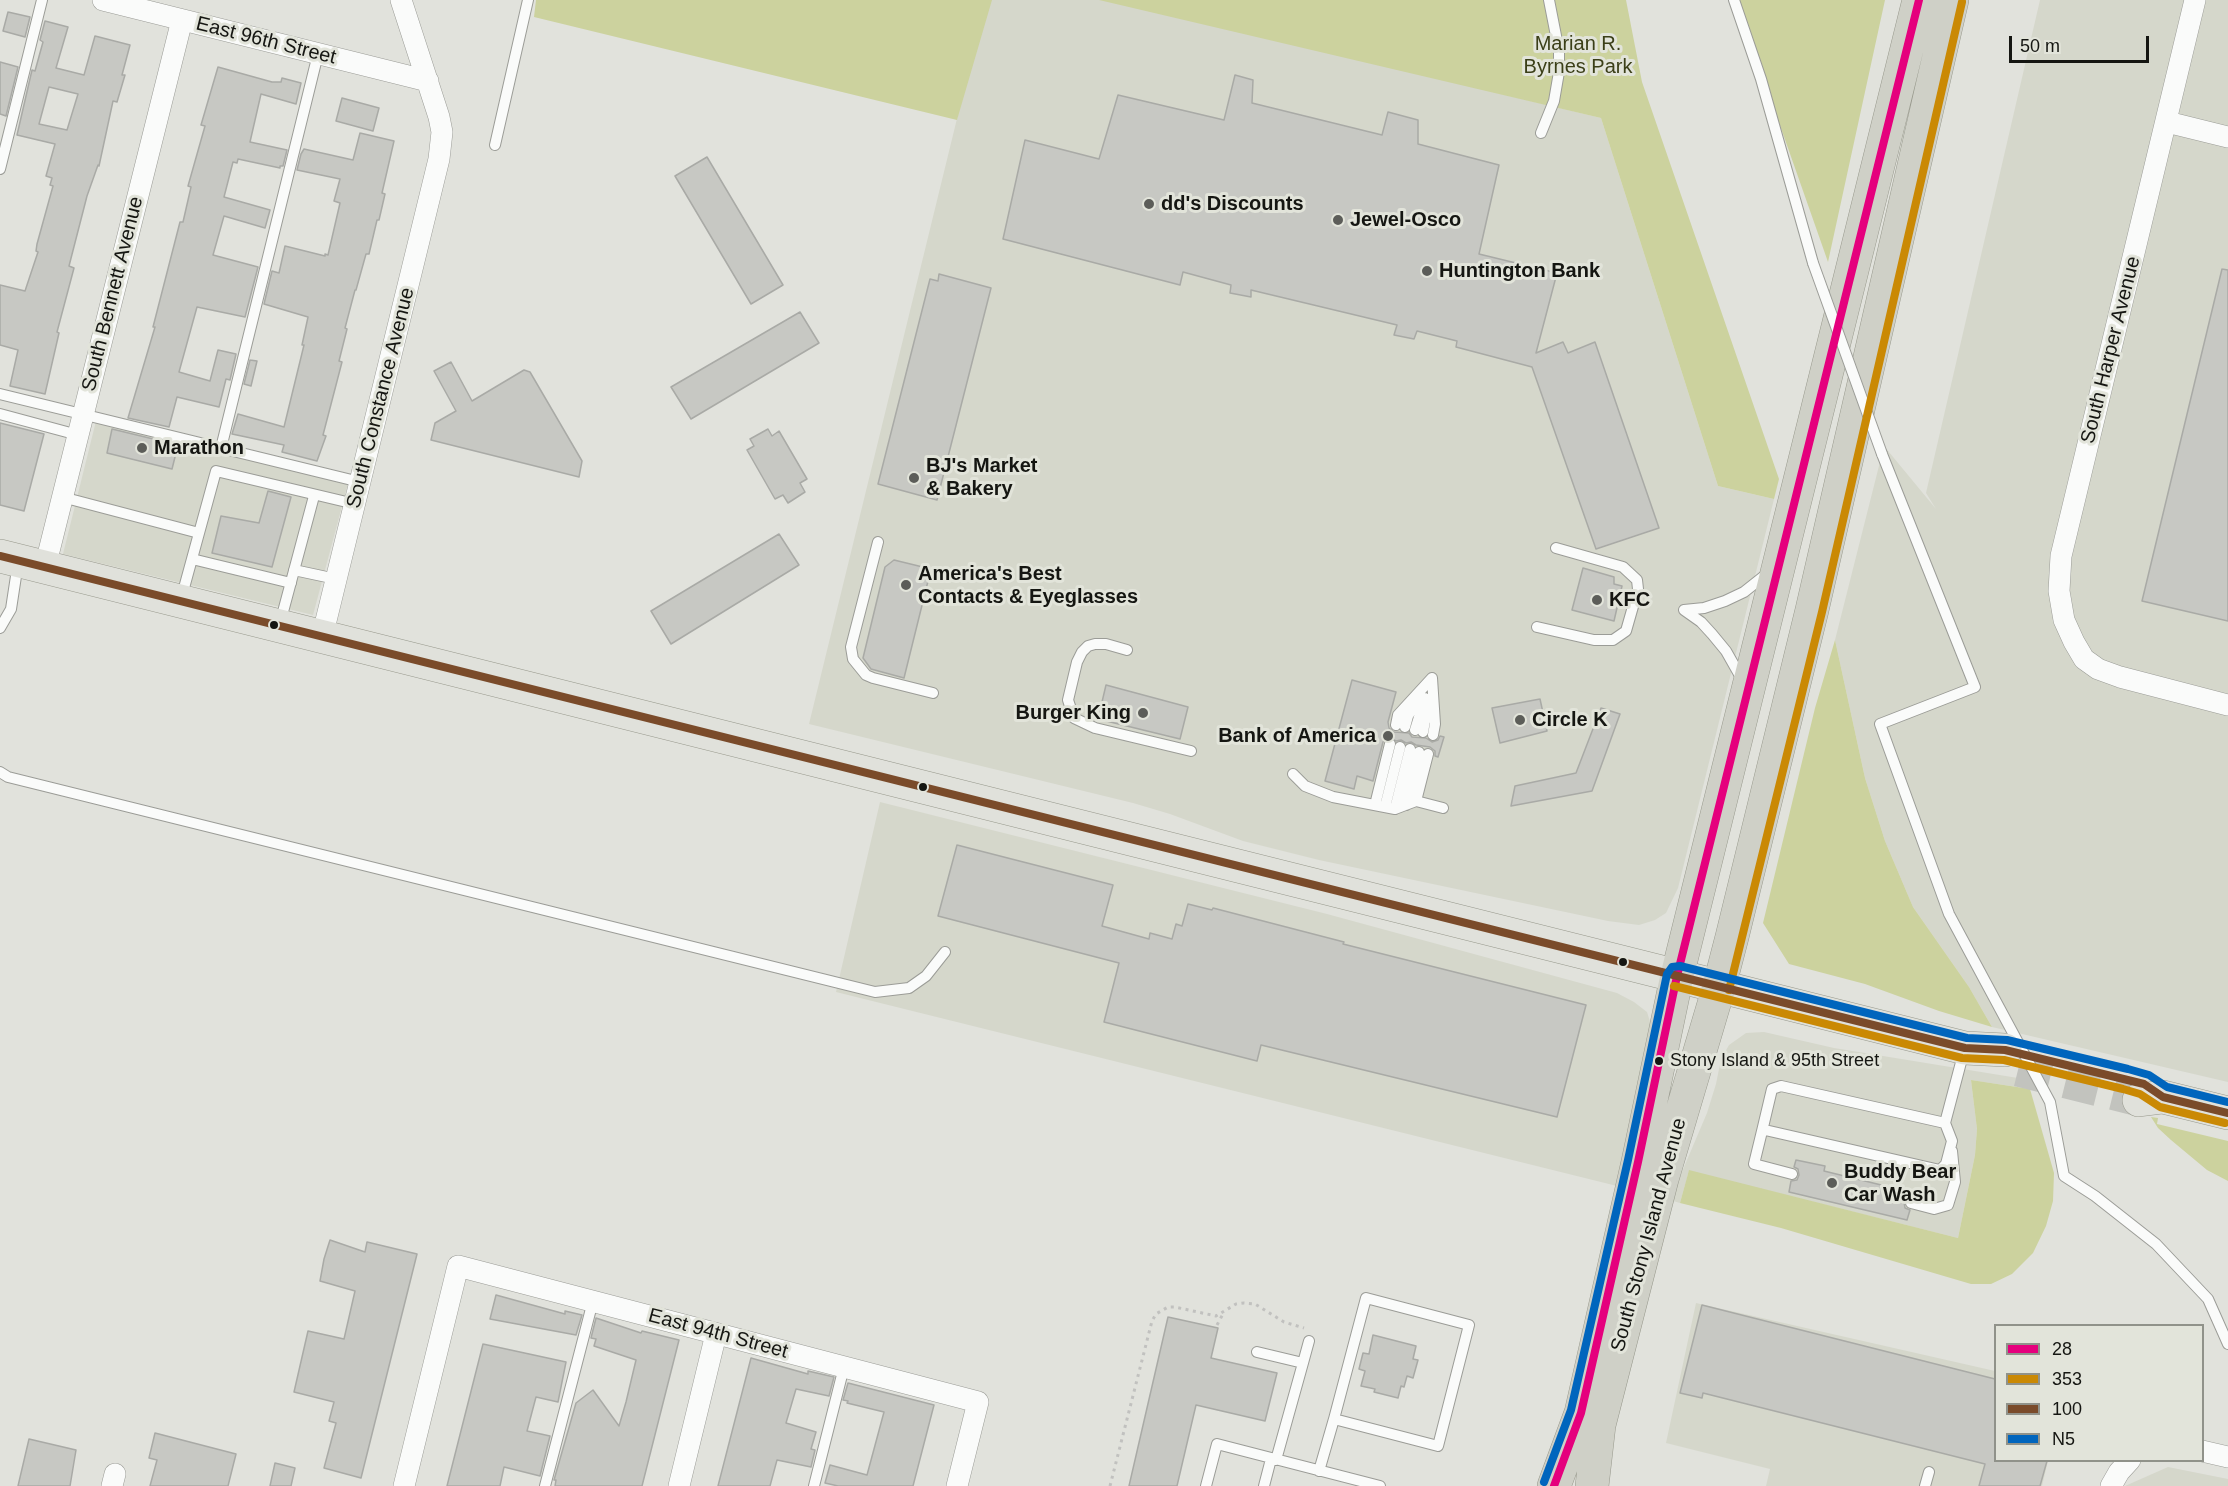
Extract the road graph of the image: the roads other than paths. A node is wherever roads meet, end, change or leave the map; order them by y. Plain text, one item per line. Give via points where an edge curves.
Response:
1 (42, 0) edge
2 (103, 0) edge
3 (401, 0) edge
4 (528, 0) edge
5 (1549, 0) edge
6 (1734, 0) edge
7 (1918, 0) edge
8 (1952, 0) edge
9 (2196, 0) edge
10 (182, 20) junction
11 (318, 54) junction
12 (428, 81) junction
13 (2167, 122) junction
14 (1541, 133) dead end
15 (2228, 136) edge
16 (495, 145) dead end
17 (0, 170) edge
18 (0, 394) edge
19 (0, 414) edge
20 (83, 414) junction
21 (1835, 420) junction
22 (78, 435) junction
23 (221, 448) junction
24 (360, 482) junction
25 (315, 495) junction
26 (62, 497) junction
27 (355, 504) junction
28 (199, 533) junction
29 (878, 542) dead end
30 (1556, 548) dead end
31 (192, 559) junction
32 (21, 561) edge
33 (1778, 566) junction
34 (294, 570) junction
35 (336, 579) junction
36 (291, 583) junction
37 (180, 601) junction
38 (279, 626) junction
39 (1537, 627) dead end
40 (0, 628) edge
41 (322, 637) junction
42 (1126, 650) dead end
43 (1432, 678) joint
44 (1748, 690) junction
45 (933, 693) dead end
46 (2228, 705) edge
47 (1409, 749) junction
48 (1191, 752) dead end
49 (0, 772) edge
50 (1293, 774) dead end
51 (1396, 805) junction
52 (1443, 808) dead end
53 (945, 952) dead end
54 (1677, 976) junction
55 (1719, 987) junction
56 (1965, 1048) junction
57 (2011, 1060) tunnel mouth
58 (2143, 1092) tunnel mouth
59 (2228, 1113) edge
60 (1945, 1123) junction
61 (1763, 1127) junction
62 (1952, 1141) junction
63 (1792, 1174) dead end
64 (1911, 1203) dead end
65 (593, 1301) junction
66 (716, 1334) junction
67 (1309, 1335) road end
68 (2228, 1344) edge
69 (1257, 1352) dead end
70 (1303, 1363) junction
71 (844, 1367) junction
72 (1334, 1419) junction
73 (2204, 1451) edge
74 (2228, 1457) edge
75 (1274, 1460) junction
76 (2129, 1462) edge
77 (1319, 1471) junction
78 (1929, 1472) dead end
79 (404, 1486) edge
80 (546, 1486) edge
81 (679, 1486) edge
82 (814, 1486) edge
83 (957, 1486) edge
84 (1206, 1486) edge
85 (1264, 1486) edge
86 (1380, 1486) edge
87 (1554, 1486) edge
88 (1592, 1486) edge
89 (1925, 1486) edge
90 (2111, 1486) edge

1 - 17 lane
2 - 10 street, East 96th Street
3 - 12 street, South Constance Avenue
4 - 16 lane
5 - 14 lane via 1559,72 1554,101
6 - 68 lane, bridge via 1761,79 1813,263 1881,454 1975,687 1880,724 1949,914 2050,1102 2064,1176 2156,1244 2208,1299
7 - 21 highway
8 - 21 highway
9 - 13 street, South Harper Avenue
10 - 11 street, East 96th Street
10 - 20 street, South Bennett Avenue
11 - 12 street, East 96th Street
11 - 23 lane
12 - 24 street, South Constance Avenue via 442,132 439,159
13 - 15 street
13 - 46 street, South Harper Avenue via 2061,556 2059,591 2064,620 2074,642 2084,659 2098,669
18 - 20 lane
19 - 22 lane
20 - 22 street, South Bennett Avenue
20 - 23 lane
21 - 33 highway, South Stony Island Avenue
21 - 55 highway, South Stony Island Avenue via 1812,610
22 - 26 street, South Bennett Avenue
23 - 24 lane
24 - 27 street, South Constance Avenue
25 - 27 lane
25 - 28 lane via 216,471
25 - 34 lane
26 - 28 lane
26 - 32 street, South Bennett Avenue
27 - 35 street, South Constance Avenue
28 - 31 lane
29 - 45 lane via 851,647 853,659 873,678
30 - 39 lane via 1623,567 1637,580 1636,598 1626,631 1613,640 1594,640
31 - 36 lane
31 - 37 lane
32 - 37 main road
32 - 40 lane via 10,609
33 - 44 highway, South Stony Island Avenue
33 - 44 lane via 1744,592 1704,608 1684,610 1701,622 1726,651
34 - 35 lane
34 - 36 lane
35 - 41 street, South Constance Avenue
36 - 38 lane
37 - 38 main road
38 - 41 main road
41 - 54 main road
42 - 48 lane via 1095,644 1082,652 1068,700 1074,717 1095,729
43 - 43 lane via 1408,716 1414,730 1435,724
44 - 54 highway, South Stony Island Avenue
47 - 51 lane
47 - 51 lane
47 - 51 lane
49 - 53 lane via 875,992 909,988 926,976
50 - 51 lane via 1317,792
51 - 52 lane
54 - 55 main road
54 - 87 highway, South Stony Island Avenue via 1581,1413
55 - 56 main road
55 - 88 highway, South Stony Island Avenue via 1662,1179 1602,1414
56 - 57 main road
56 - 60 lane
58 - 59 main road
60 - 61 lane via 1781,1086 1772,1089
60 - 62 lane
61 - 62 lane via 1940,1170 1946,1164
61 - 63 lane via 1754,1164
62 - 64 lane via 1955,1182 1948,1205 1934,1209
65 - 66 street, East 94th Street
65 - 79 street, East 94th Street via 458,1266
65 - 80 lane
66 - 71 street, East 94th Street
66 - 81 street
67 - 70 lane
69 - 70 lane
70 - 75 lane
71 - 82 lane
71 - 83 street, East 94th Street via 978,1402
72 - 72 lane via 1438,1446 1470,1325 1366,1298
72 - 77 lane
73 - 74 street
75 - 77 lane
75 - 84 lane via 1217,1444
75 - 85 lane
76 - 90 street
77 - 86 lane
78 - 89 lane

